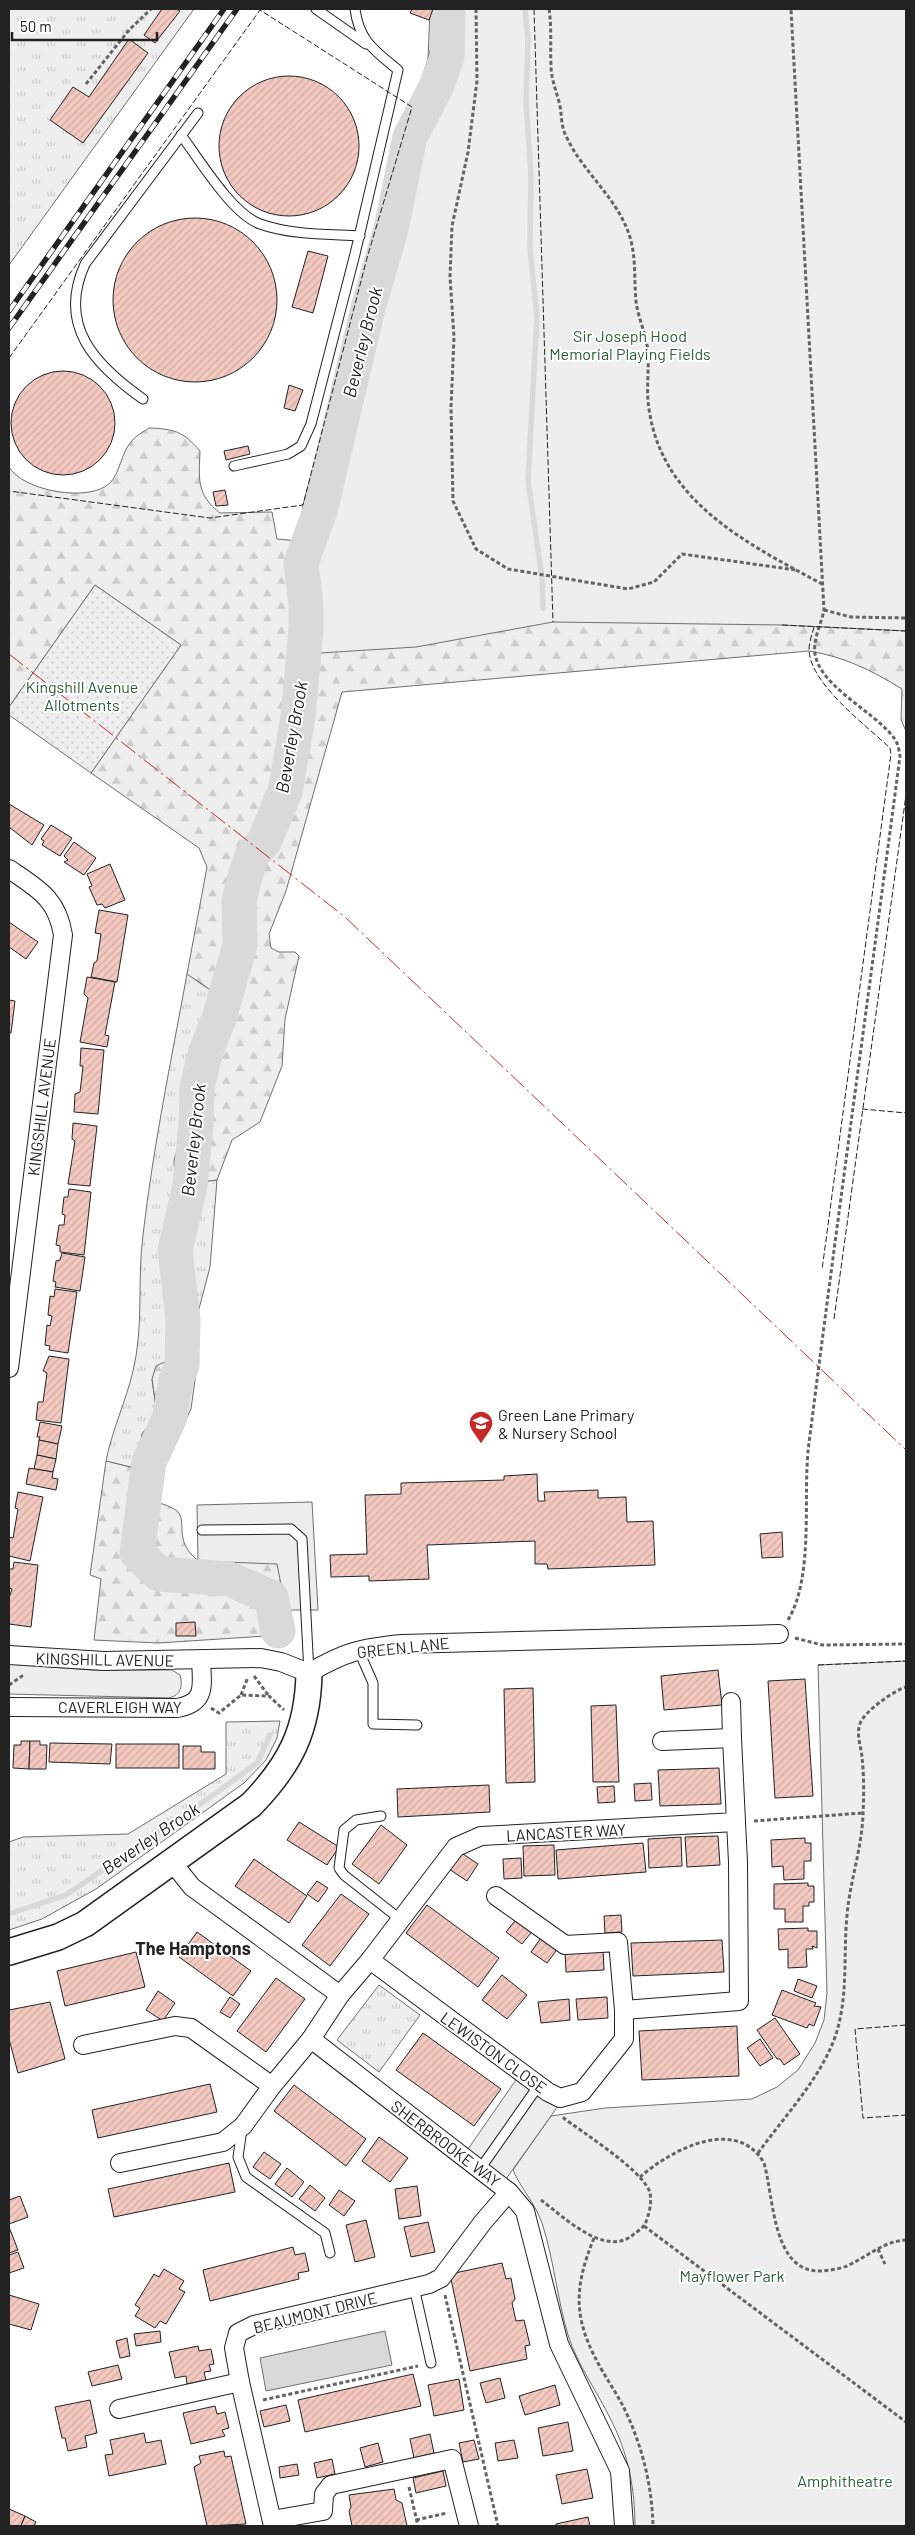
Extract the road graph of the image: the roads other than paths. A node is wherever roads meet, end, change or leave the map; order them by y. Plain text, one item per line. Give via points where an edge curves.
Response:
1 (316, 9) edge
2 (355, 9) edge
3 (370, 47) junction
4 (198, 113) dead end
5 (181, 135) junction
6 (360, 236) junction
7 (143, 399) dead end
8 (234, 466) dead end
9 (9, 869) edge
10 (16, 1262) edge
11 (9, 1368) edge
12 (202, 1530) dead end
13 (779, 1634) road end
14 (358, 1649) junction
15 (9, 1655) edge
16 (201, 1660) junction
17 (309, 1673) junction
18 (731, 1702) dead end
19 (9, 1706) edge
20 (417, 1725) dead end
21 (732, 1738) junction
22 (662, 1741) dead end
23 (381, 1816) dead end
24 (736, 1822) junction
25 (172, 1862) junction
26 (496, 1896) dead end
27 (401, 1920) junction
28 (9, 1952) edge
29 (370, 1960) junction
30 (340, 1995) junction
31 (624, 2010) junction
32 (311, 2039) junction
33 (83, 2045) dead end
34 (539, 2085) junction
35 (272, 2086) junction
36 (243, 2126) junction
37 (120, 2163) dead end
38 (480, 2169) junction
39 (509, 2192) junction
40 (330, 2253) dead end
41 (414, 2288) junction
42 (431, 2363) road end
43 (240, 2382) junction
44 (119, 2409) dead end
45 (467, 2518) edge
46 (273, 2523) edge
47 (624, 2526) edge

1 - 3 lane
2 - 3 lane via 358,27
3 - 6 lane via 398,70
4 - 5 lane
5 - 6 lane via 225,194 258,224 291,231
5 - 7 lane via 85,264 76,284 75,309 81,335 94,357
6 - 8 lane via 311,424 301,446 288,454
9 - 10 street, KINGSHILL AVENUE via 46,895 55,907 63,936
10 - 11 street, KINGSHILL AVENUE
12 - 17 lane via 291,1529 302,1539
13 - 14 street, GREEN LANE via 426,1642
14 - 17 street, GREEN LANE via 333,1658
14 - 20 lane via 373,1684 373,1724
15 - 16 street, KINGSHILL AVENUE via 104,1662
16 - 17 street via 261,1658
16 - 19 street, CAVERLEIGH WAY via 202,1683 197,1701 191,1706
17 - 25 street via 308,1702 286,1763 251,1805
18 - 21 street
21 - 22 street
21 - 24 street
23 - 27 lane via 356,1820 344,1830 340,1868 344,1875
24 - 27 street, LANCASTER WAY via 481,1836 456,1847
24 - 31 street via 739,2001
25 - 28 street via 85,1924 58,1938
25 - 30 street via 192,1888
26 - 31 street, LEWISTON CLOSE via 565,1945 618,1942
27 - 29 street, LANCASTER WAY
29 - 30 street
29 - 34 street, LEWISTON CLOSE
30 - 32 street
31 - 34 street, LEWISTON CLOSE via 624,2039 582,2092 560,2098
32 - 35 street
32 - 38 street, SHERBROOKE WAY
33 - 35 street via 175,2026 191,2028
34 - 38 lane
35 - 36 street
36 - 37 street via 222,2142
36 - 40 lane via 238,2157 246,2176 326,2234
38 - 39 street, SHERBROOKE WAY
39 - 41 street, BEAUMONT DRIVE via 441,2278
39 - 47 street, SHERBROOKE WAY via 525,2212 559,2344 620,2471
41 - 42 lane
41 - 43 street, BEAUMONT DRIVE via 254,2325 238,2333 234,2348
43 - 44 street
43 - 46 street, BEAUMONT DRIVE
45 - 46 street, BEAUMONT DRIVE via 452,2459 331,2485 324,2494 323,2511

